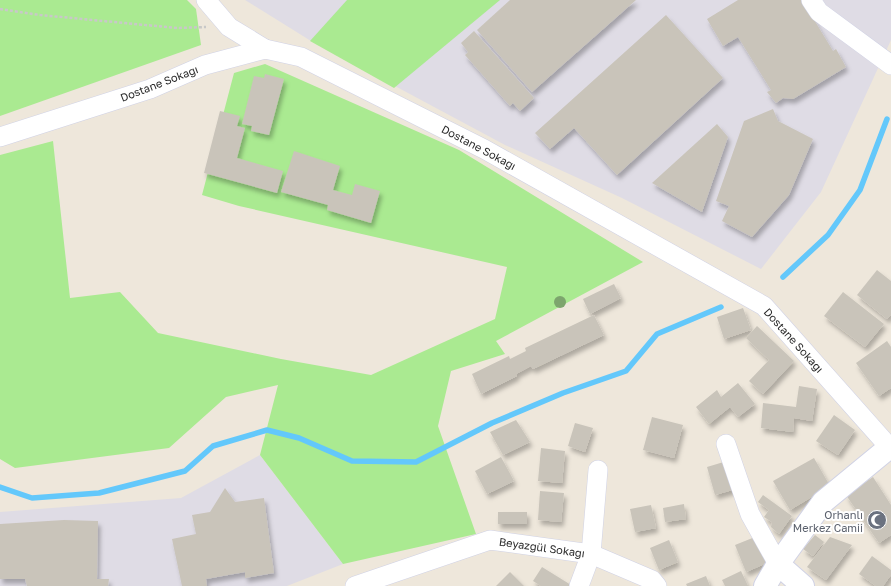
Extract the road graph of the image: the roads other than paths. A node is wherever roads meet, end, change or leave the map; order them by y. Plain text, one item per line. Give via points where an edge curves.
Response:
1 (206, 0) edge
2 (811, 0) edge
3 (265, 49) junction
4 (891, 65) edge
5 (0, 137) edge
6 (726, 444) dead end
7 (891, 447) edge
8 (598, 470) dead end
9 (591, 554) junction
10 (778, 564) junction
11 (355, 586) edge
12 (579, 586) edge
13 (657, 586) edge
14 (765, 586) edge
15 (802, 586) edge

1 - 3 street via 229,27
2 - 4 street via 819,12
3 - 5 street, Dostane Sokağı via 205,65 150,89
3 - 7 street, Dostane Sokağı via 301,57 484,149 764,306
6 - 10 street via 750,514
7 - 10 street via 823,502
8 - 9 street
9 - 11 street, Beyazgül Sokağı via 490,540
9 - 12 street
9 - 13 street, Beyazgül Sokağı via 652,580
10 - 14 street
10 - 15 street

